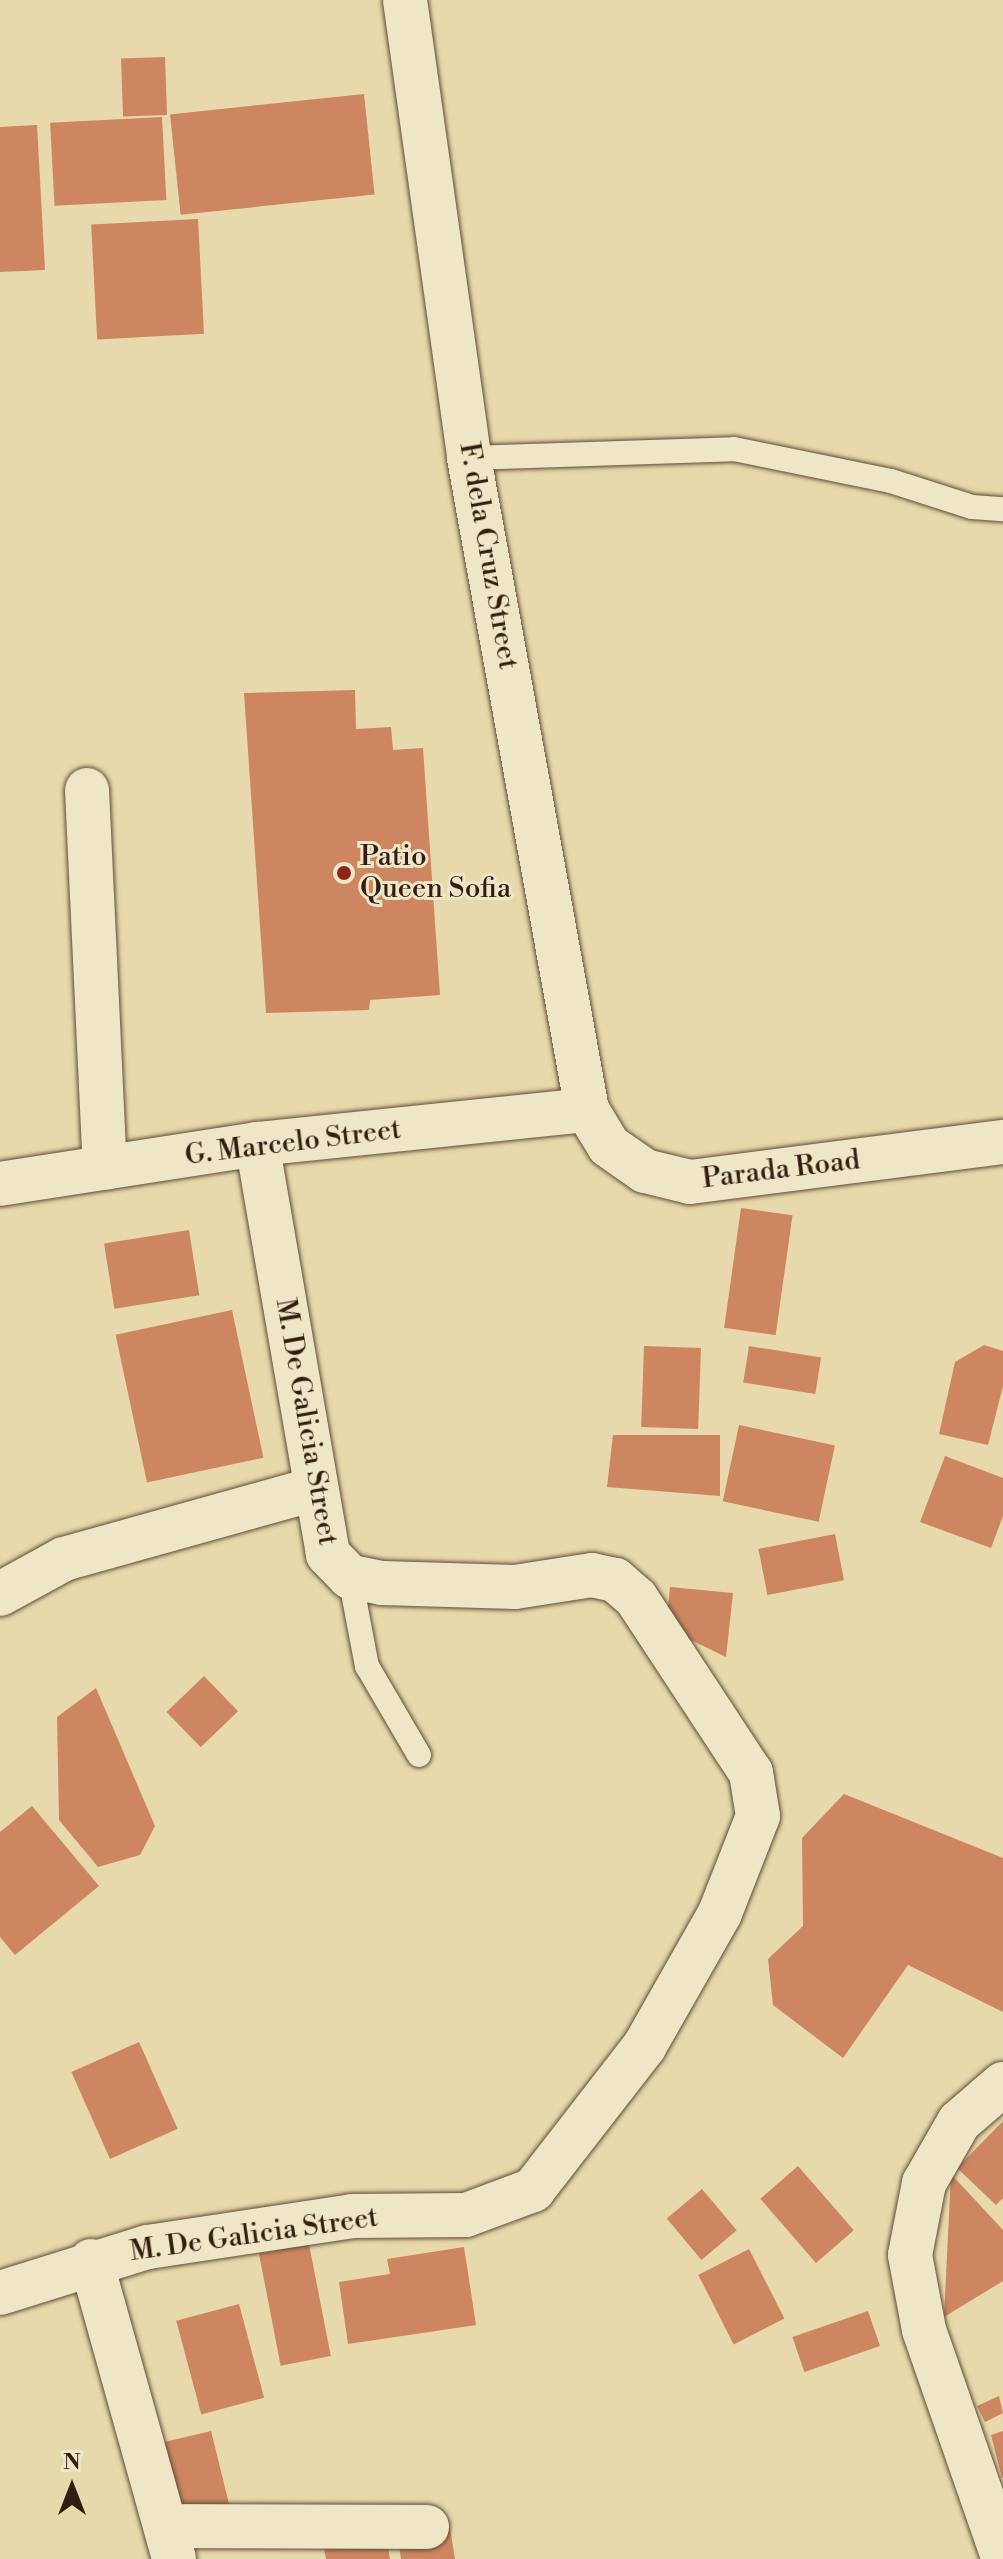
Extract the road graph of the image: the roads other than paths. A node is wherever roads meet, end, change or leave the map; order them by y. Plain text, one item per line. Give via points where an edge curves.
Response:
1 (405, 0) edge
2 (469, 458) junction
3 (1003, 509) edge
4 (87, 790) dead end
5 (587, 1110) junction
6 (1003, 1142) edge
7 (257, 1144) junction
8 (105, 1168) junction
9 (0, 1184) edge
10 (315, 1489) junction
11 (350, 1577) junction
12 (0, 1594) edge
13 (419, 1755) dead end
14 (1003, 2084) edge
15 (91, 2261) junction
16 (0, 2293) edge
17 (427, 2527) dead end
18 (172, 2543) edge
19 (1003, 2557) edge

1 - 2 street, F. dela Cruz Street
2 - 3 lane via 734,449 891,481 972,507
2 - 5 street, F. dela Cruz Street
4 - 8 street
5 - 6 street, Parada Road via 609,1146 645,1171 690,1182
5 - 7 street, G. Marcelo Street
7 - 8 street, G. Marcelo Street
7 - 10 street, M. De Galicia Street
8 - 9 street, G. Marcelo Street
10 - 11 street, M. De Galicia Street via 328,1554
10 - 12 street via 64,1559
11 - 13 lane via 367,1666
11 - 15 street, M. De Galicia Street via 515,1587 592,1575 615,1580 636,1598 751,1773 758,1816 720,1913 644,2047 533,2190 466,2215 352,2216
14 - 19 street via 959,2122 924,2183 910,2255 924,2330
15 - 16 street
15 - 18 street, M. De Galicia Street
17 - 18 street

